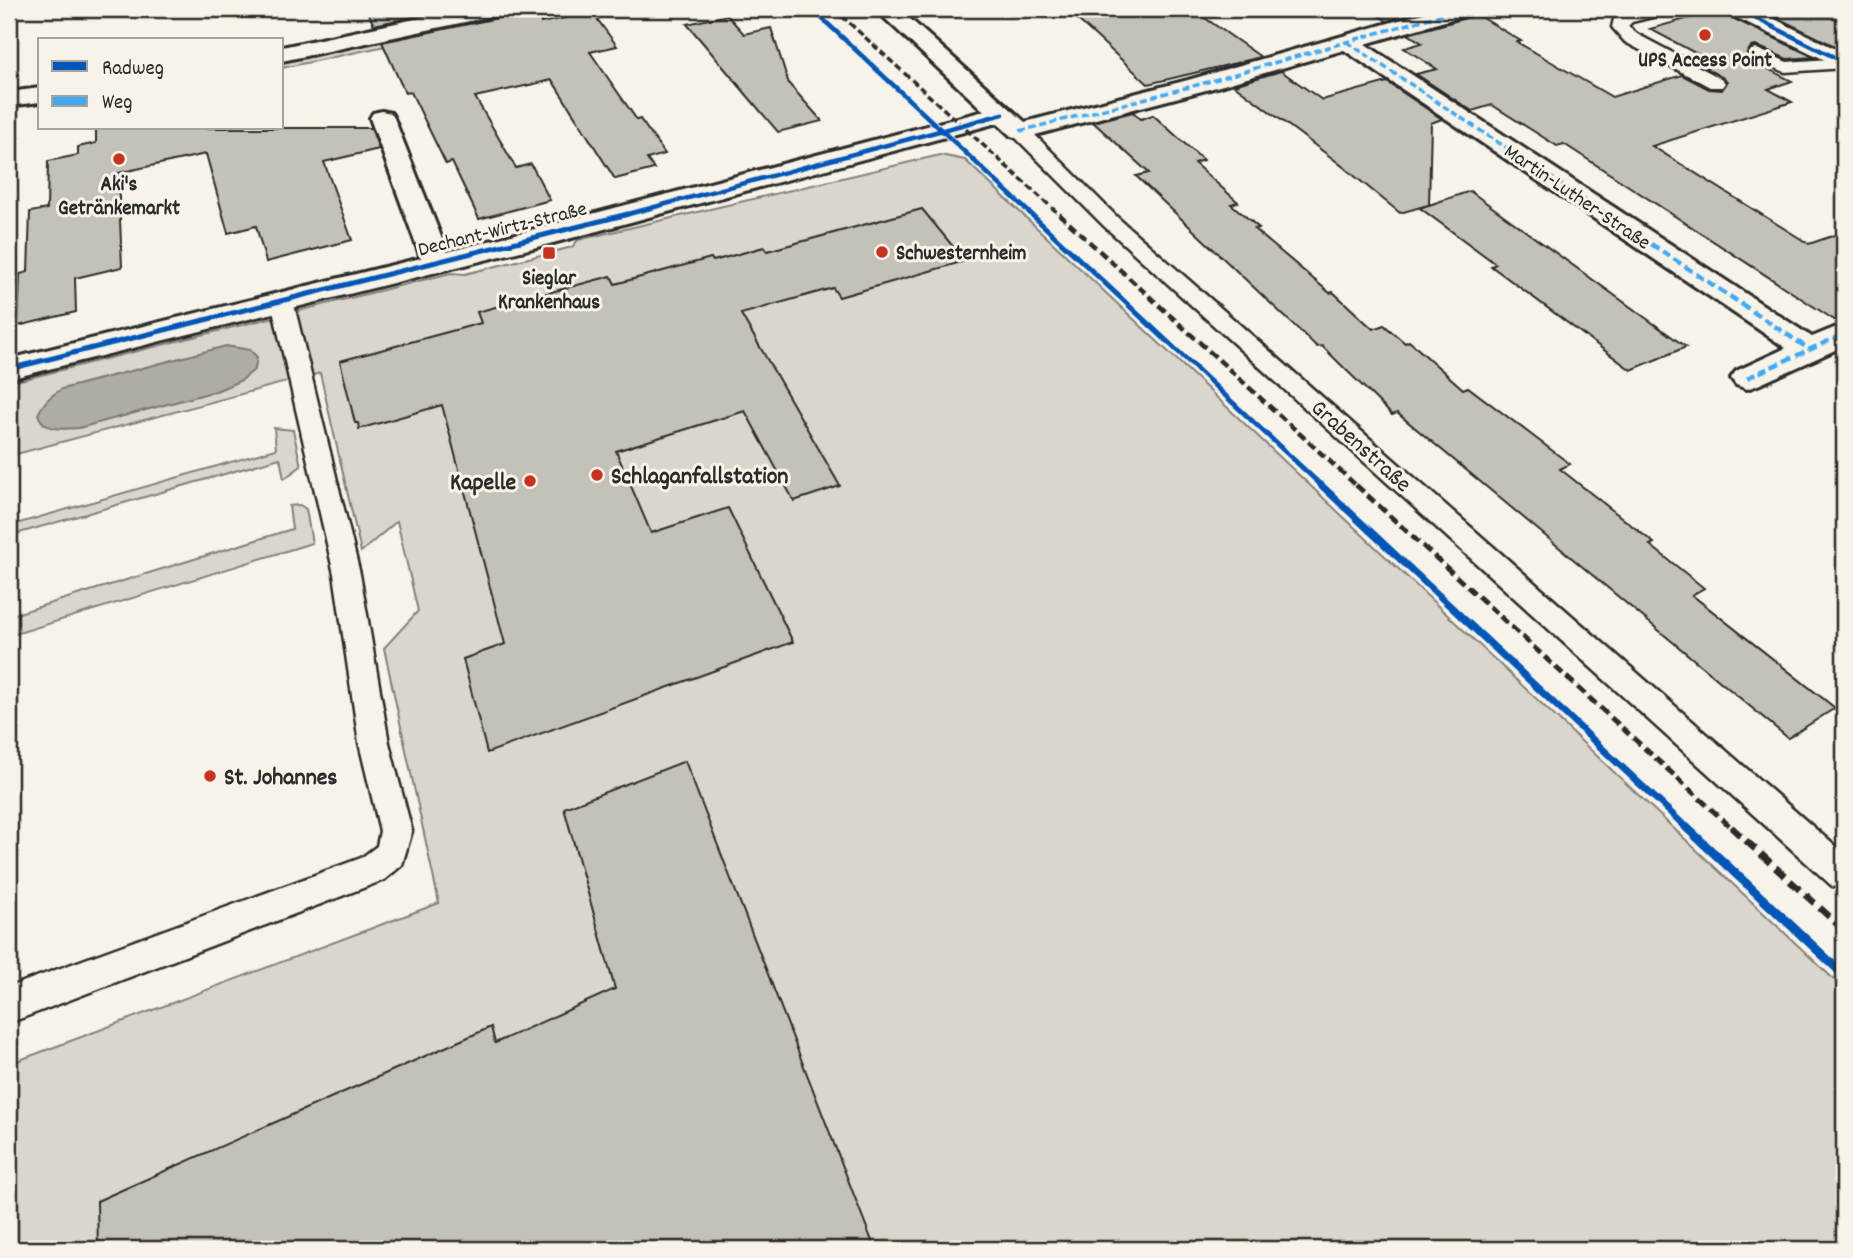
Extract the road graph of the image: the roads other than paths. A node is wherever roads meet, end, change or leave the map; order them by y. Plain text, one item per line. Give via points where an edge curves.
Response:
1 (493, 9) edge
2 (886, 9) edge
3 (1461, 9) edge
4 (1737, 9) edge
5 (1672, 10) edge
6 (1347, 42) junction
7 (284, 54) edge
8 (1757, 54) dead end
9 (1844, 62) edge
10 (1716, 83) dead end
11 (38, 95) edge
12 (11, 102) edge
13 (382, 118) dead end
14 (1011, 122) junction
15 (437, 262) junction
16 (282, 301) junction
17 (1844, 334) edge
18 (1810, 349) junction
19 (9, 369) edge
20 (1746, 378) dead end
21 (1844, 875) edge
22 (9, 1005) edge

1 - 7 street
2 - 14 street, Grabenstraße
3 - 6 street
4 - 9 street
5 - 10 lane via 1626,19 1620,27 1631,38
6 - 14 street
6 - 18 street, Martin-Luther-Straße
8 - 9 lane via 1785,68
11 - 12 street
13 - 15 street
14 - 15 street, Dechant-Wirtz-Straße
14 - 21 lane, Grabenstraße via 1111,222
15 - 16 street, Dechant-Wirtz-Straße
16 - 19 street, Dechant-Wirtz-Straße
16 - 22 lane via 347,574 374,743 396,831 391,854 372,869
17 - 18 street
18 - 20 street

